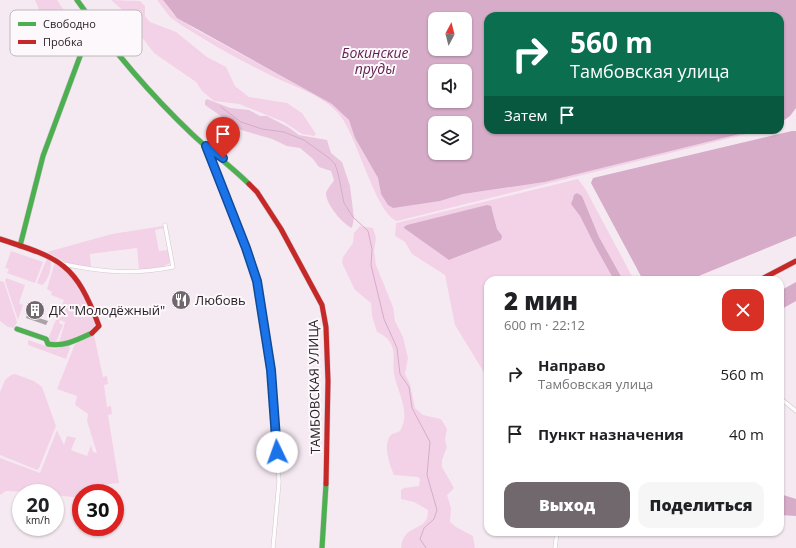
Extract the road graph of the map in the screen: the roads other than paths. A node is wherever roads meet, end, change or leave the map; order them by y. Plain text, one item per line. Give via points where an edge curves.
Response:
1 (77, 0) edge
2 (84, 10) edge
3 (80, 56) edge
4 (121, 56) edge
5 (206, 146) junction
6 (165, 225) dead end
7 (0, 238) edge
8 (20, 246) junction
9 (796, 261) edge
10 (63, 264) junction
11 (768, 276) edge
12 (17, 329) dead end
13 (784, 401) edge
14 (796, 410) edge
15 (556, 536) edge
16 (273, 548) edge
17 (322, 548) edge
18 (555, 548) edge

1 - 2 street, ТАМБОВСКАЯ УЛИЦА
3 - 8 street via 43,156
4 - 5 street, ТАМБОВСКАЯ УЛИЦА via 159,101
5 - 16 street via 257,281 266,333 275,404 280,482
5 - 17 street, ТАМБОВСКАЯ УЛИЦА via 229,164 265,202 322,305 326,328 328,381
6 - 10 street via 172,267 149,271 111,272
7 - 8 street
8 - 10 street
9 - 11 street
10 - 12 street via 78,281 92,308 99,326 96,331 57,346 48,344 46,339
13 - 14 street
15 - 18 street

